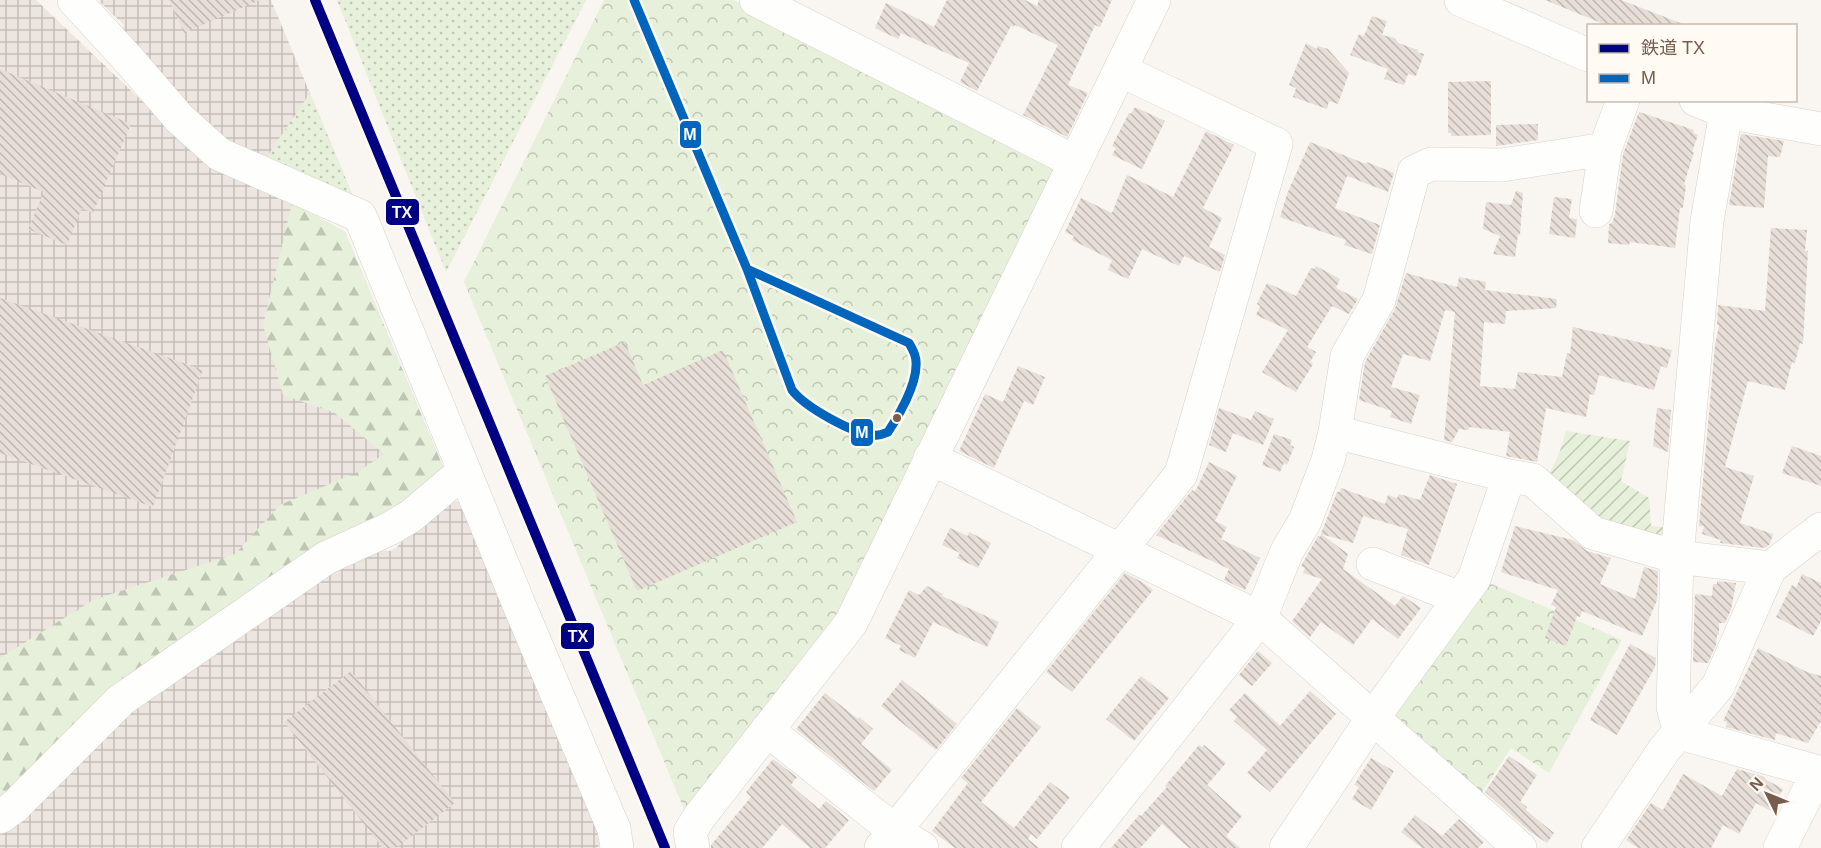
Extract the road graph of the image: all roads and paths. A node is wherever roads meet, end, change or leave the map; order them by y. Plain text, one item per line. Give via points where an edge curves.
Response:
1 (74, 0) edge
2 (756, 0) edge
3 (1154, 0) edge
4 (1461, 0) edge
5 (1587, 55) edge
6 (1120, 70) junction
7 (1622, 102) edge
8 (1701, 102) edge
9 (1726, 112) junction
10 (1821, 129) edge
11 (1605, 149) junction
12 (1075, 162) junction
13 (1596, 211) dead end
14 (1335, 432) junction
15 (930, 458) junction
16 (464, 471) junction
17 (1509, 476) junction
18 (1821, 529) edge
19 (1118, 550) junction
20 (1677, 557) junction
21 (1373, 564) dead end
22 (1770, 568) junction
23 (1460, 598) junction
24 (1260, 618) junction
25 (1372, 719) junction
26 (767, 730) junction
27 (1680, 732) junction
28 (1820, 773) edge
29 (0, 817) edge
30 (900, 842) edge
31 (617, 848) edge
32 (693, 848) edge
33 (1078, 848) edge
34 (1286, 848) edge
35 (1520, 848) edge
36 (1598, 848) edge
37 (1780, 848) edge

1 - 16 street via 179,118 219,154 360,216
2 - 12 street
3 - 6 street
4 - 5 street
6 - 12 street
6 - 19 street via 1276,144 1181,474
7 - 11 street
8 - 9 street
9 - 10 street
9 - 20 street via 1707,221
11 - 13 street
11 - 14 street via 1502,165 1431,164 1414,172 1379,300 1347,356
12 - 15 street
14 - 17 street
14 - 24 street via 1305,521 1287,551
15 - 19 street
15 - 26 street via 851,623
16 - 29 street via 411,516 326,558 121,700
16 - 31 street via 614,829
17 - 20 street via 1533,480 1593,533
17 - 23 street via 1474,579
18 - 22 street
19 - 24 street
19 - 30 street
20 - 22 street
20 - 27 street via 1673,706
21 - 23 street
22 - 27 street via 1718,686
23 - 25 street
24 - 25 street
24 - 33 street
25 - 34 street
25 - 35 street
26 - 30 street
26 - 32 street via 690,832
27 - 28 street
27 - 36 street
28 - 37 street

